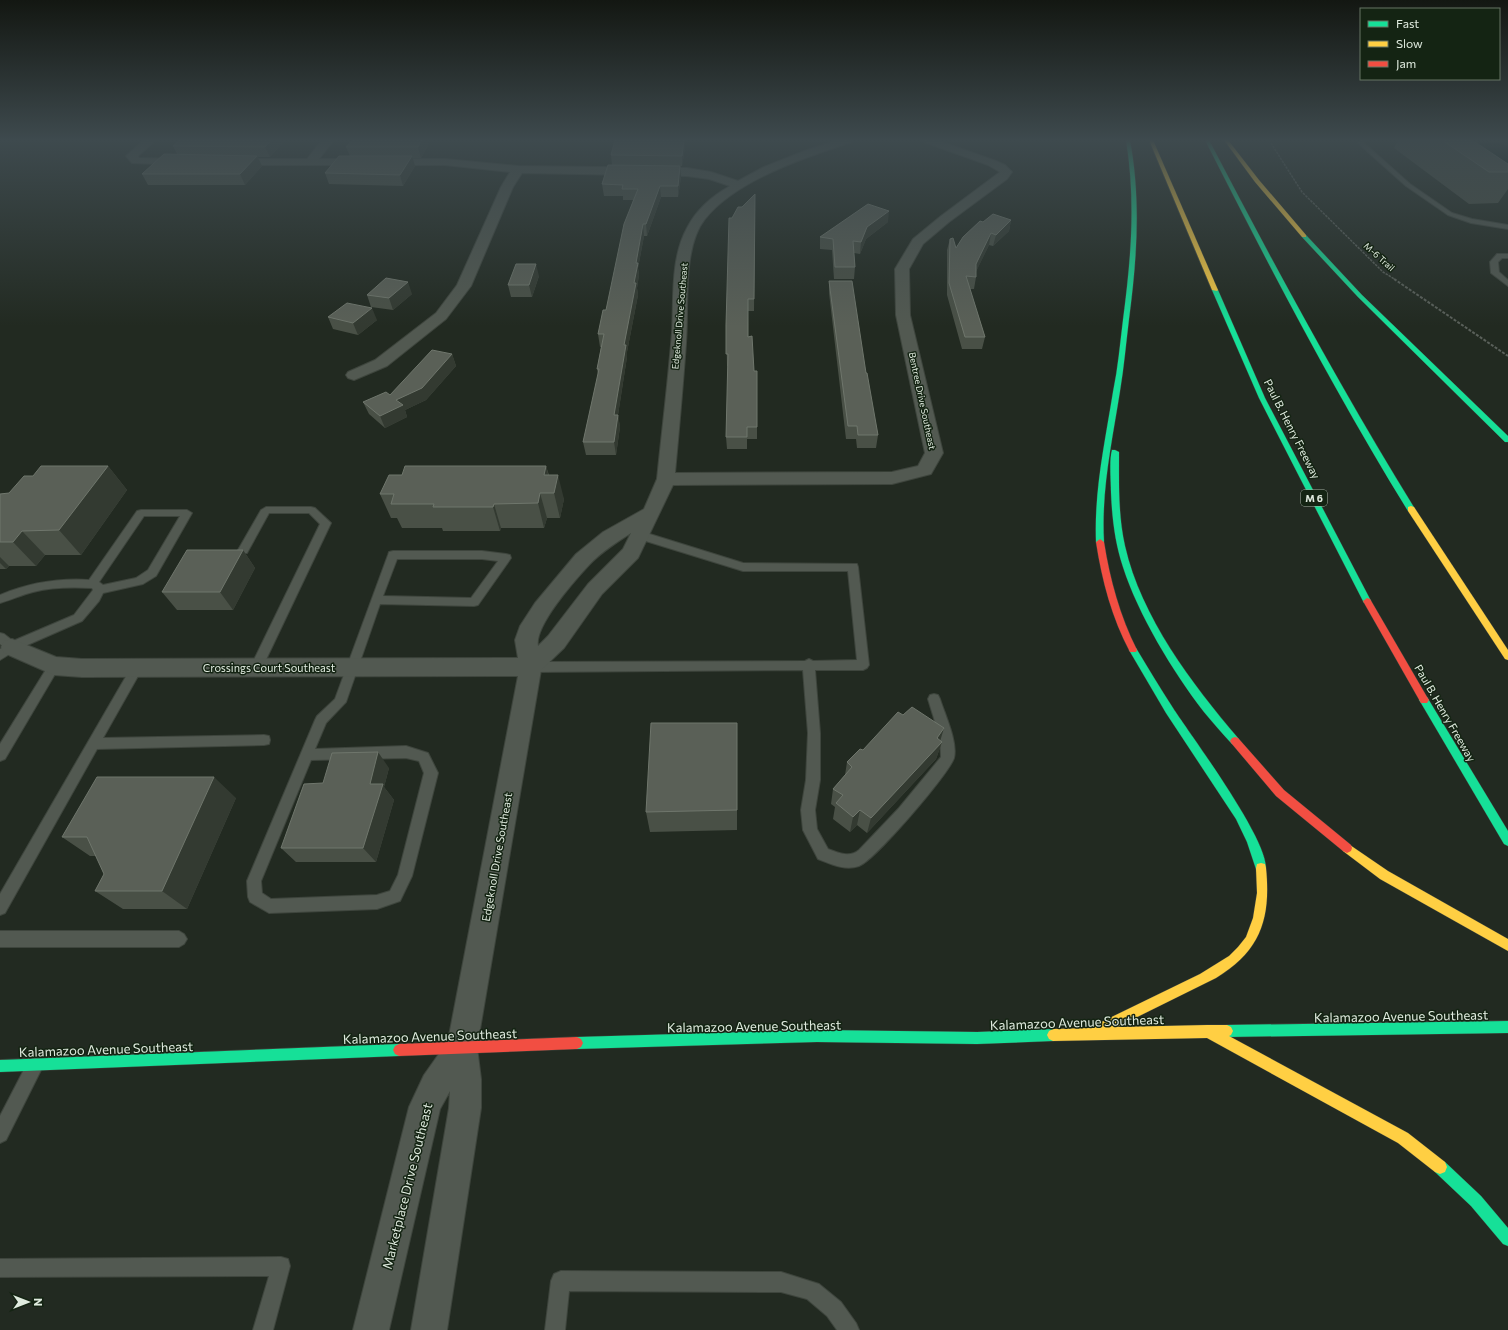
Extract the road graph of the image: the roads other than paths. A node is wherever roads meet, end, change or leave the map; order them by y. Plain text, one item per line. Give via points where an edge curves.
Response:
1 (500, 202) edge
2 (713, 202) edge
3 (971, 202) edge
4 (1136, 202) edge
5 (1178, 202) edge
6 (1240, 202) edge
7 (1274, 202) edge
8 (1433, 202) edge
9 (1508, 227) edge
10 (1508, 256) edge
11 (1508, 284) edge
12 (354, 375) dead end
13 (1115, 402) junction
14 (1470, 402) junction
15 (1508, 434) edge
16 (1508, 440) edge
17 (666, 479) junction
18 (651, 513) junction
19 (640, 536) junction
20 (243, 550) edge
21 (96, 587) junction
22 (0, 599) edge
23 (376, 600) junction
24 (4, 646) edge
25 (1508, 657) edge
26 (809, 664) junction
27 (54, 666) junction
28 (354, 667) junction
29 (531, 667) junction
30 (256, 668) junction
31 (136, 669) junction
32 (934, 699) dead end
33 (264, 740) dead end
34 (93, 744) junction
35 (0, 755) edge
36 (306, 755) junction
37 (1508, 841) edge
38 (0, 908) edge
39 (0, 939) edge
40 (179, 939) dead end
41 (1508, 945) edge
42 (1508, 1027) edge
43 (1207, 1031) junction
44 (1092, 1033) junction
45 (462, 1047) junction
46 (0, 1066) edge
47 (35, 1066) junction
48 (0, 1134) edge
49 (1508, 1239) edge
50 (0, 1268) edge
51 (263, 1330) edge
52 (371, 1330) edge
53 (430, 1330) edge
54 (555, 1330) edge
55 (850, 1330) edge

1 - 12 street via 464,286 441,316 381,363
2 - 17 street, Edgeknoll Drive Southeast via 699,218 689,238 683,271
3 - 17 street, Bentree Drive Southeast via 945,219 918,242 902,269 903,315 934,453 925,470 892,478
4 - 13 main road via 1137,224 1132,278
5 - 37 main road, Paul B. Henry Freeway / M 6 via 1262,398 1379,624
6 - 25 main road via 1358,422
7 - 14 main road via 1363,299
8 - 9 lane via 1450,214 1471,221
10 - 11 lane via 1500,256 1494,262 1495,273
13 - 41 main road via 1116,516 1121,547 1144,607 1206,707 1280,793 1327,832 1384,875
13 - 44 main road via 1100,488 1099,523 1108,588 1135,654 1249,833 1259,859 1264,884 1256,927 1235,959
14 - 15 main road
14 - 16 main road
17 - 18 street, Edgeknoll Drive Southeast
18 - 19 street, Edgeknoll Drive Southeast
18 - 29 street, Edgeknoll Drive Southeast via 610,537 583,559 542,608 526,640
19 - 26 lane via 743,567 854,567 863,665
19 - 29 street, Edgeknoll Drive Southeast via 631,554 595,589 556,642
20 - 30 lane via 266,510 311,510 326,523
21 - 21 lane via 139,581 152,573 187,513 140,513
21 - 22 lane via 55,582 32,587
21 - 24 lane via 95,598 78,618
23 - 23 lane via 393,555 482,555 506,558 474,602
23 - 28 lane
24 - 27 street, Crossings Court Southeast
26 - 29 lane
26 - 32 lane via 814,733 813,780 808,810 810,830 823,854 844,861 859,860 907,809 947,758 946,738
27 - 31 street, Crossings Court Southeast
27 - 35 lane
28 - 29 street, Crossings Court Southeast
28 - 30 street, Crossings Court Southeast
28 - 36 lane via 340,702 321,720
29 - 45 street, Edgeknoll Drive Southeast
30 - 31 street, Crossings Court Southeast
31 - 34 lane
33 - 34 lane
34 - 38 lane
36 - 36 lane via 254,882 255,897 269,906 377,902 395,896 405,876 431,773 423,757 406,752
39 - 40 lane
42 - 43 main road, Kalamazoo Avenue Southeast
43 - 44 main road, Kalamazoo Avenue Southeast
43 - 49 main road via 1403,1138 1446,1172 1476,1201
44 - 45 main road, Kalamazoo Avenue Southeast via 977,1038 817,1036
45 - 47 main road, Kalamazoo Avenue Southeast
45 - 52 street, Marketplace Drive Southeast via 435,1086 425,1107
45 - 53 street via 466,1079 465,1108
46 - 47 main road, Kalamazoo Avenue Southeast
47 - 48 lane
50 - 51 lane via 281,1266
54 - 55 lane via 561,1281 577,1281 781,1282 812,1291 834,1309

